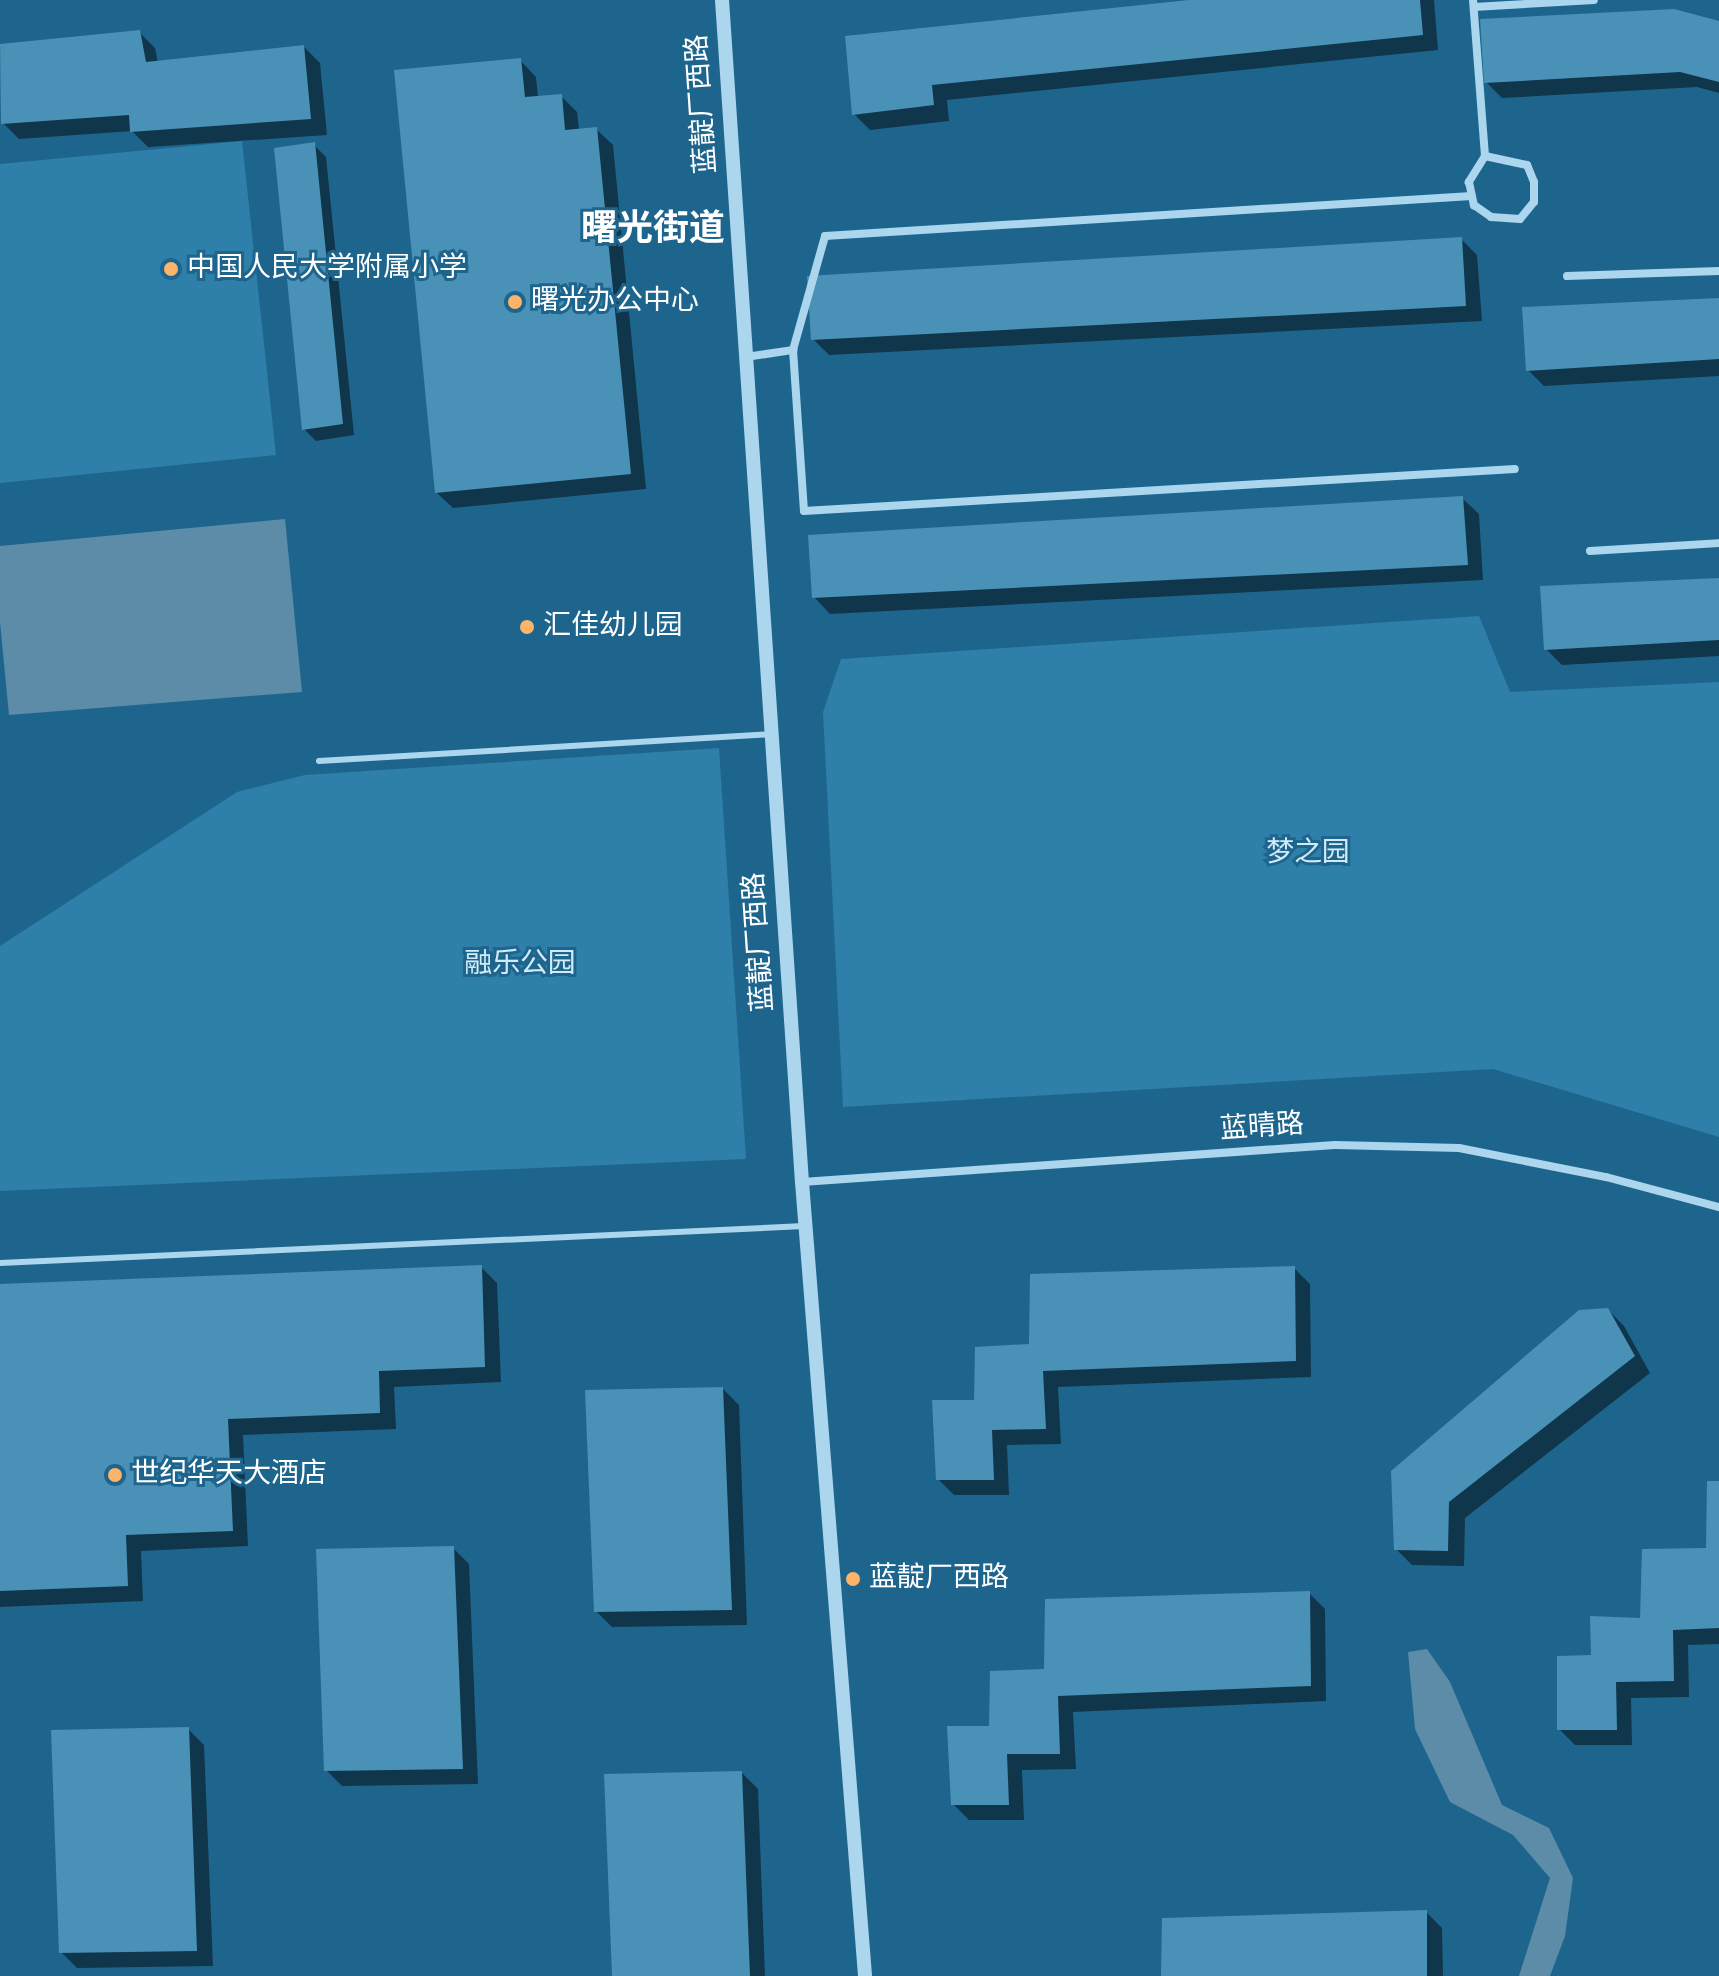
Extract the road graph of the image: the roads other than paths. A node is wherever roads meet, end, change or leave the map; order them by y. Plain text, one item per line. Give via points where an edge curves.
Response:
1 (722, 0) edge
2 (1594, 0) edge
3 (1473, 4) edge
4 (1485, 156) junction
5 (1472, 196) junction
6 (1719, 271) edge
7 (1567, 276) dead end
8 (793, 350) junction
9 (746, 357) junction
10 (1515, 469) dead end
11 (1719, 543) edge
12 (1590, 551) dead end
13 (772, 734) junction
14 (319, 761) dead end
15 (802, 1182) junction
16 (1719, 1207) edge
17 (805, 1226) junction
18 (0, 1263) edge
19 (865, 1976) edge

1 - 9 street, 蓝靛厂西路
2 - 3 street
3 - 4 street
4 - 5 street via 1469,182
4 - 5 street via 1527,165 1534,202 1520,219 1491,217 1474,205
5 - 8 street via 825,236
6 - 7 street
8 - 9 street
8 - 10 street via 804,511
9 - 13 street, 蓝靛厂西路
11 - 12 street
13 - 14 lane
13 - 15 street, 蓝靛厂西路
15 - 16 street, 蓝晴路 via 1335,1145 1459,1148 1606,1177
15 - 17 street, 蓝靛厂西路
17 - 18 lane
17 - 19 street, 蓝靛厂西路

